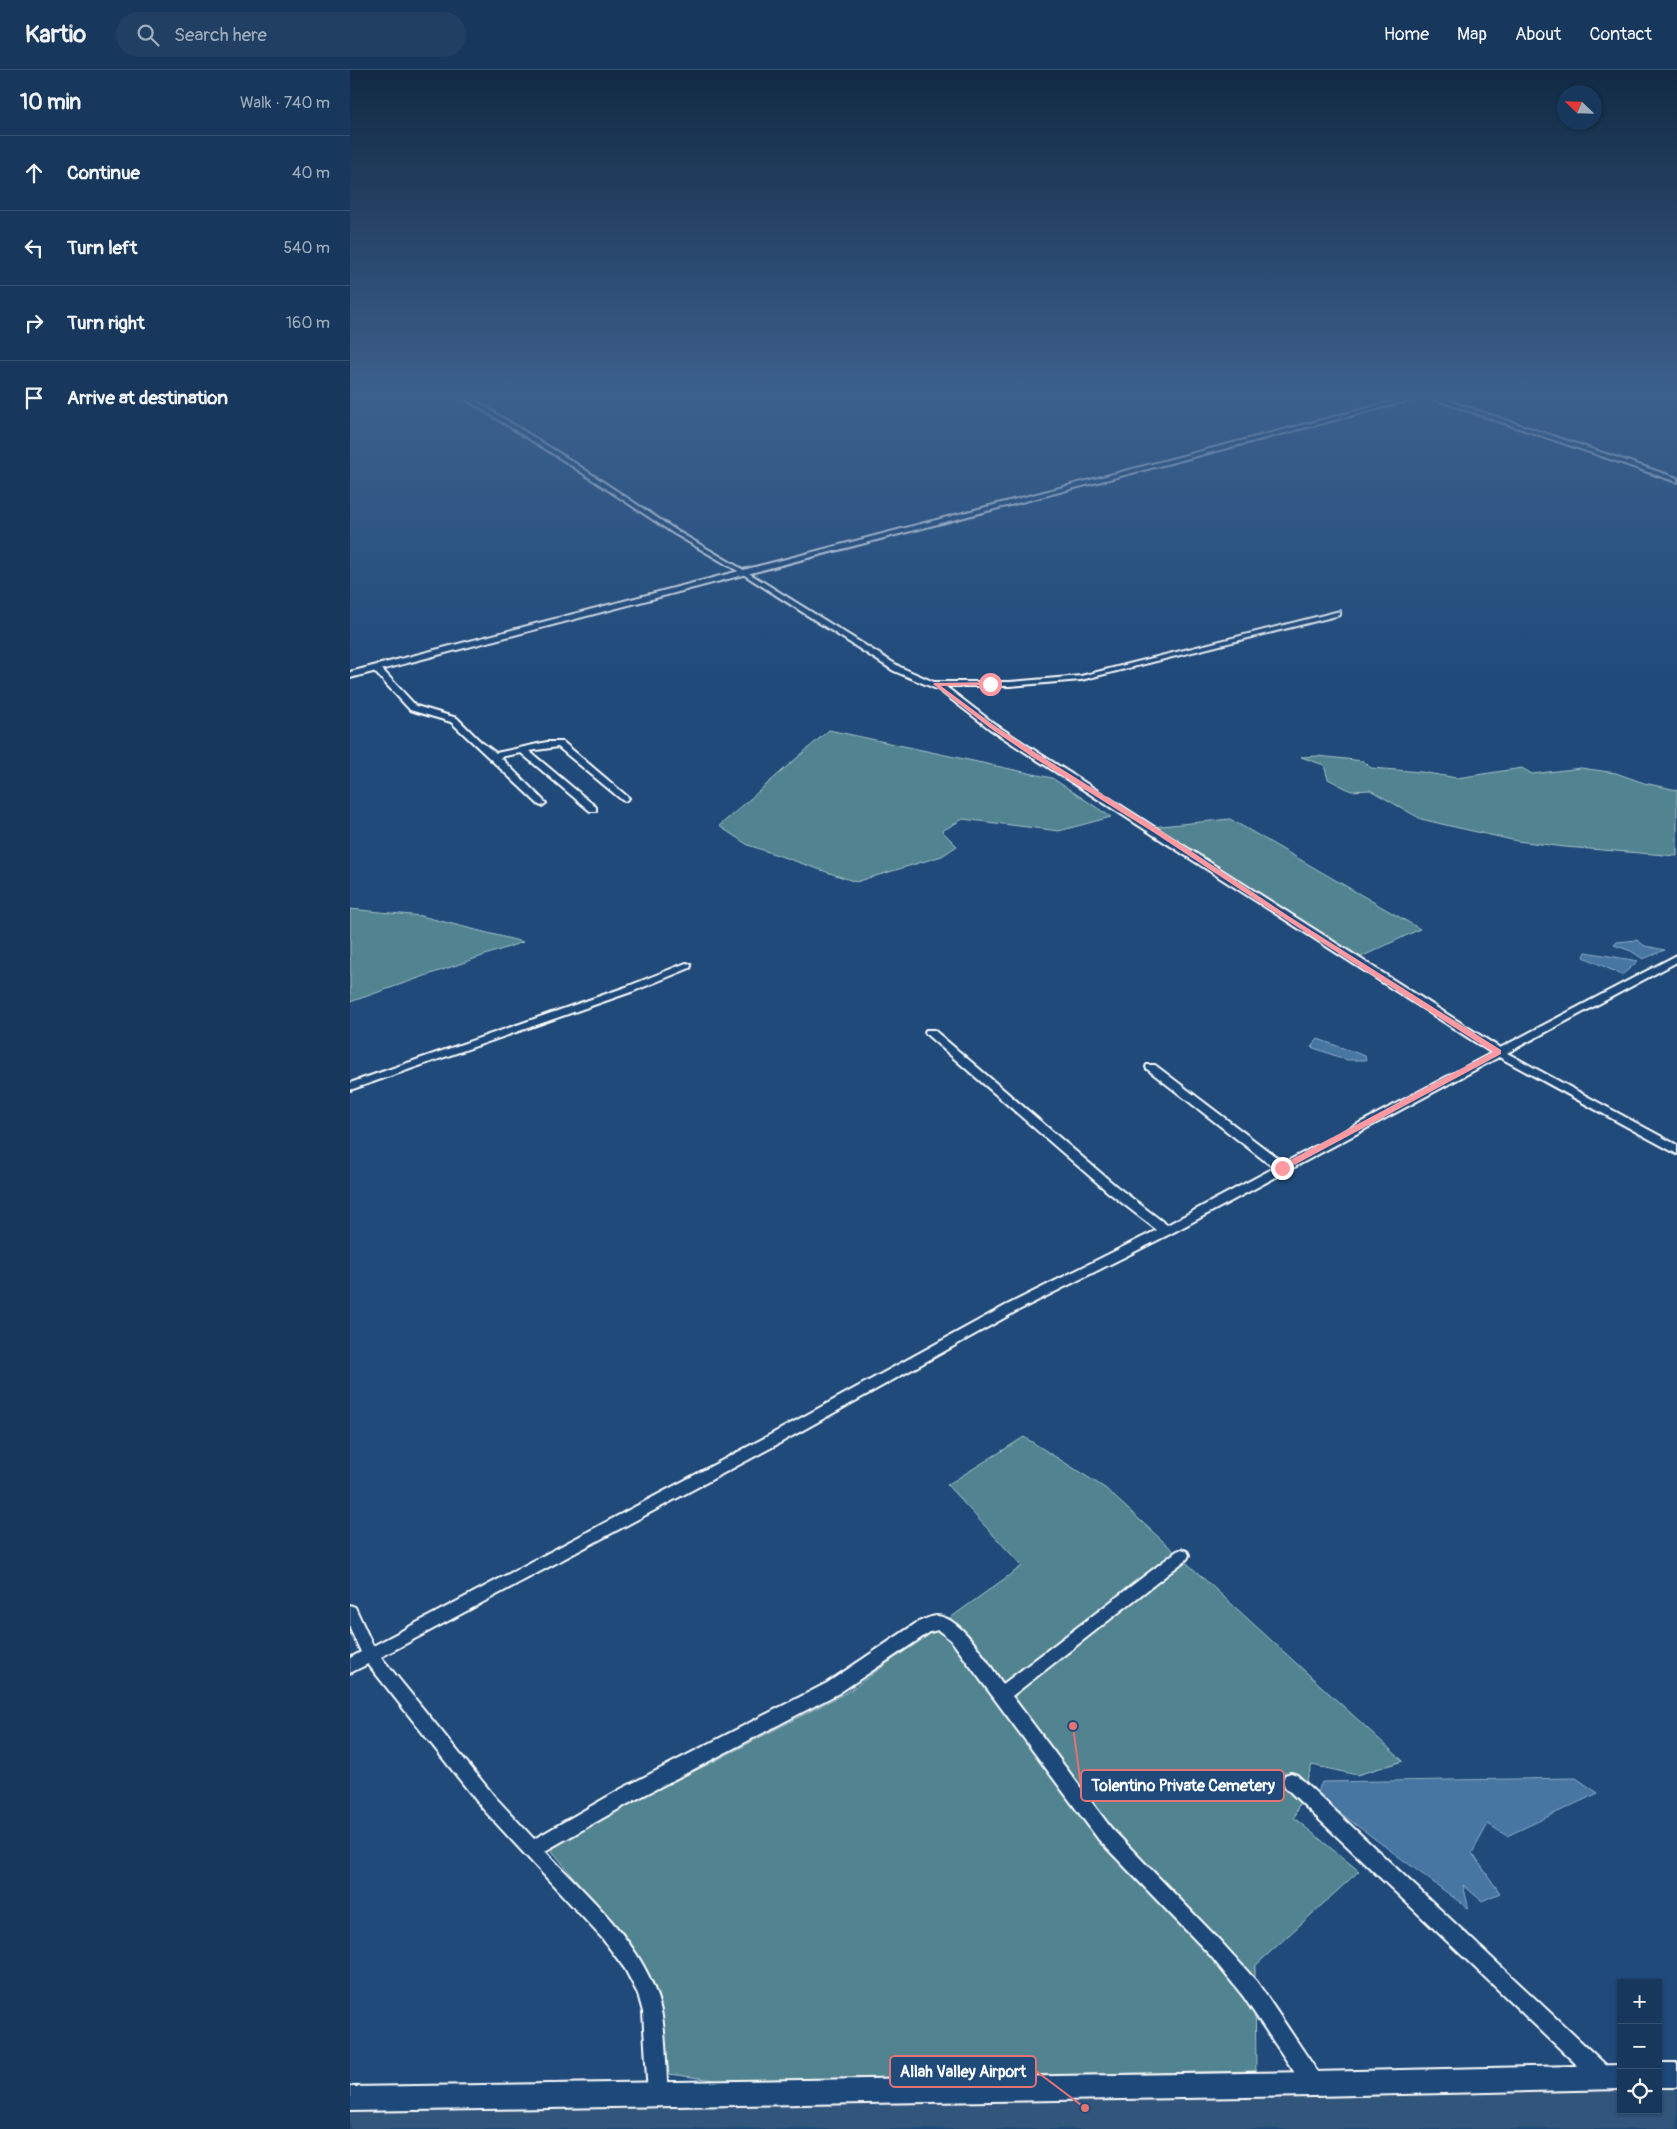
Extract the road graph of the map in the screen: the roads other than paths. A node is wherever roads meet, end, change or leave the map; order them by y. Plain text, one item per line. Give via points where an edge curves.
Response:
1 (613, 491) edge
2 (1058, 491) edge
3 (745, 573) junction
4 (1337, 613) dead end
5 (376, 668) junction
6 (350, 675) edge
7 (935, 684) junction
8 (524, 750) junction
9 (494, 756) junction
10 (625, 798) dead end
11 (542, 803) dead end
12 (593, 809) dead end
13 (1677, 958) edge
14 (686, 966) dead end
15 (930, 1032) dead end
16 (1498, 1052) junction
17 (1151, 1067) dead end
18 (350, 1087) edge
19 (1677, 1150) edge
20 (1282, 1168) junction
21 (1166, 1231) junction
22 (1182, 1555) dead end
23 (350, 1612) edge
24 (370, 1656) junction
25 (350, 1666) edge
26 (1001, 1695) junction
27 (1291, 1781) dead end
28 (532, 1849) junction
29 (1662, 2075) edge
30 (1677, 2075) edge
31 (1612, 2077) edge
32 (1314, 2084) junction
33 (658, 2095) junction
34 (350, 2099) edge

1 - 3 street
2 - 3 street
3 - 5 street
3 - 7 street via 902,672
4 - 7 street via 1081,678 1010,684
5 - 6 street
5 - 9 street via 413,708 454,720
7 - 16 street via 992,727
8 - 9 street
8 - 10 street via 560,744
8 - 12 street
9 - 11 street
13 - 16 street
14 - 18 street via 630,989
15 - 21 street via 1112,1189
16 - 19 street
16 - 20 street
17 - 20 street
20 - 21 street
21 - 24 street via 1010,1309
22 - 26 street
23 - 24 street
24 - 25 street
24 - 28 street via 489,1803
26 - 28 street via 957,1635 946,1624 931,1623 833,1688
26 - 32 street via 1105,1834 1250,1989
27 - 31 street
28 - 33 street via 608,1932 631,1963 646,1991 652,2012
29 - 30 street
31 - 32 street
32 - 33 street
33 - 34 street

